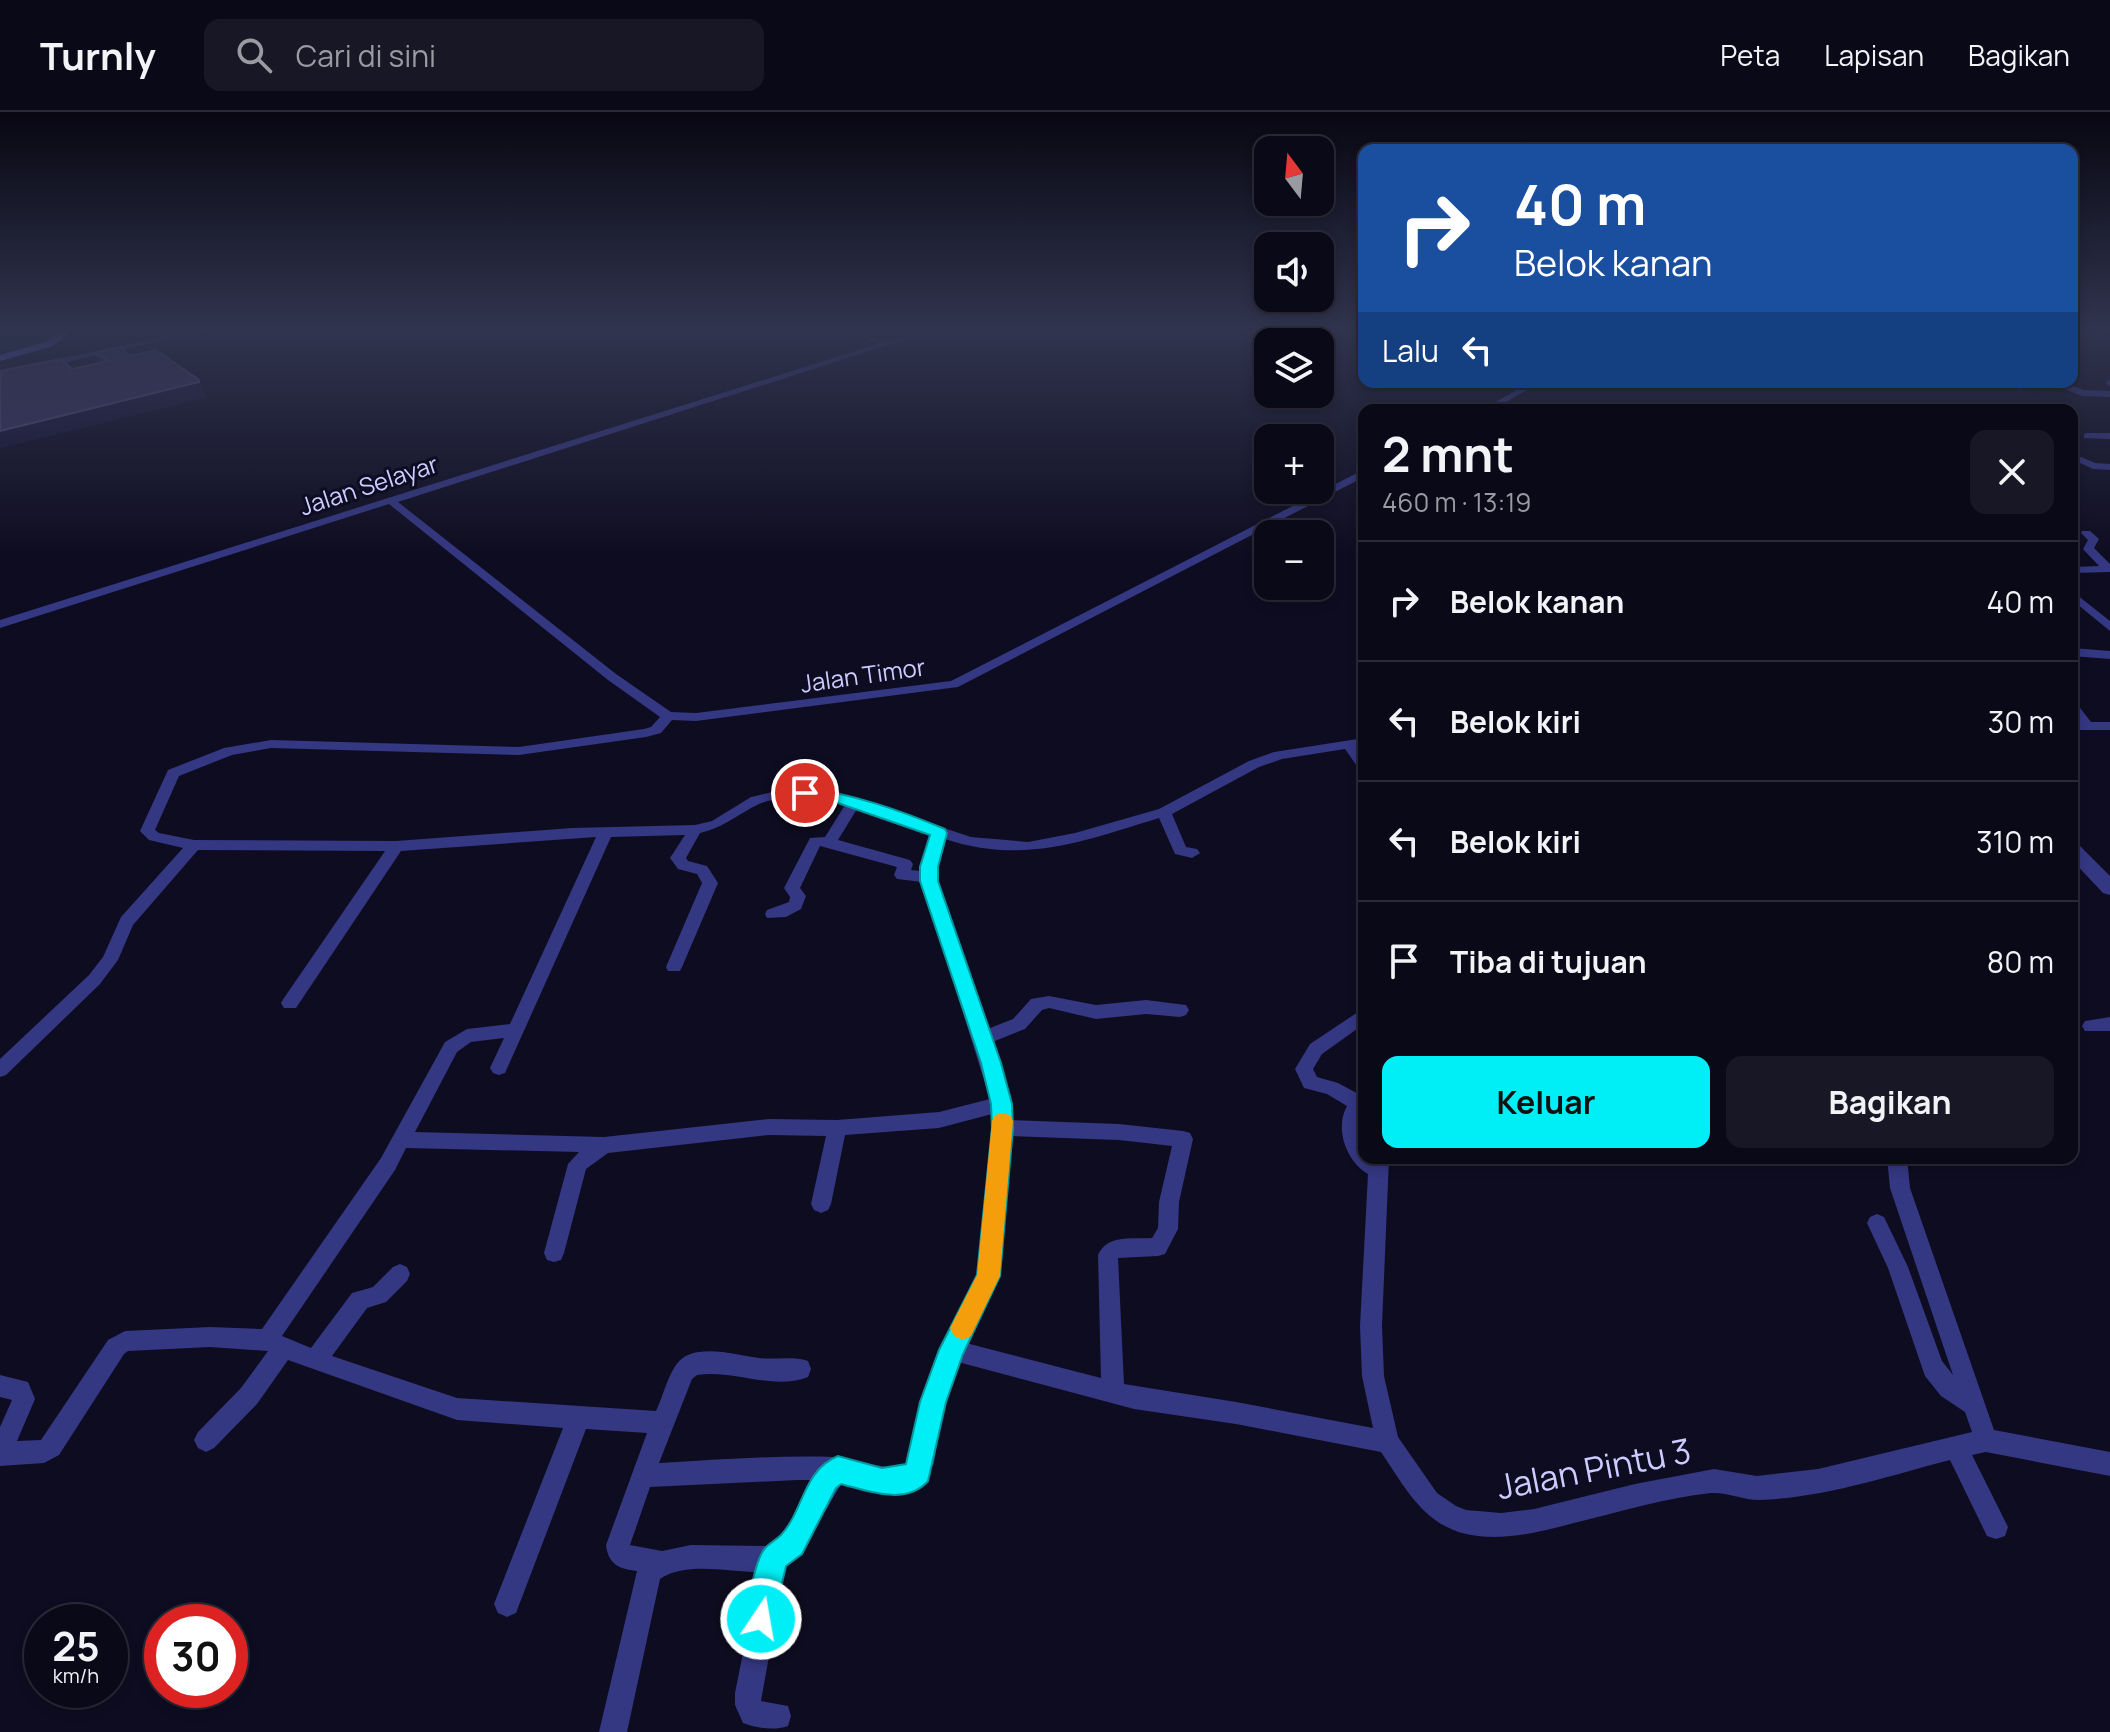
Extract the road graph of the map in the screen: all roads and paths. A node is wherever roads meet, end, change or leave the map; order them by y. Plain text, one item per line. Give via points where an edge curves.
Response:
1 (693, 405) edge
2 (2087, 436) dead end
3 (2110, 436) edge
4 (2081, 460) dead end
5 (2110, 467) edge
6 (1358, 476) edge
7 (390, 500) junction
8 (2086, 533) dead end
9 (2110, 569) edge
10 (2078, 570) edge
11 (2078, 599) edge
12 (0, 624) edge
13 (2110, 627) edge
14 (2078, 652) edge
15 (2110, 655) edge
16 (2078, 715) edge
17 (668, 716) junction
18 (2078, 726) edge
19 (2087, 726) junction
20 (2110, 726) edge
21 (1356, 744) edge
22 (853, 803) junction
23 (1164, 812) junction
24 (695, 830) junction
25 (606, 832) junction
26 (939, 833) junction
27 (829, 842) junction
28 (194, 845) junction
29 (396, 846) junction
30 (1192, 853) dead end
31 (2078, 855) edge
32 (929, 877) junction
33 (2110, 888) edge
34 (773, 914) dead end
35 (674, 967) dead end
36 (290, 1003) dead end
37 (1180, 1010) dead end
38 (1358, 1019) edge
39 (2110, 1024) edge
40 (2091, 1026) dead end
41 (516, 1030) junction
42 (981, 1039) junction
43 (499, 1068) dead end
44 (0, 1070) edge
45 (1358, 1103) edge
46 (1002, 1104) junction
47 (1358, 1108) edge
48 (837, 1128) junction
49 (1003, 1128) junction
50 (401, 1140) junction
51 (604, 1145) junction
52 (1358, 1155) edge
53 (1380, 1164) edge
54 (1898, 1164) edge
55 (821, 1204) dead end
56 (1877, 1223) dead end
57 (554, 1253) dead end
58 (400, 1274) dead end
59 (276, 1344) junction
60 (951, 1350) junction
61 (315, 1361) junction
62 (800, 1369) dead end
63 (0, 1386) edge
64 (1113, 1393) junction
65 (1974, 1405) junction
66 (579, 1417) junction
67 (663, 1423) junction
68 (206, 1440) dead end
69 (1986, 1440) junction
70 (1388, 1442) junction
71 (1956, 1448) junction
72 (0, 1454) edge
73 (2110, 1464) edge
74 (838, 1469) junction
75 (642, 1476) junction
76 (1996, 1527) dead end
77 (774, 1558) junction
78 (660, 1562) junction
79 (507, 1604) dead end
80 (778, 1716) dead end
81 (613, 1732) edge

1 - 7 street, Jalan Selayar
2 - 3 street
4 - 5 street
6 - 17 street, Jalan Timor via 954,684 734,714
7 - 12 street, Jalan Selayar
7 - 17 street
8 - 9 street via 2094,539 2088,549
9 - 10 street
11 - 13 street
14 - 15 street
16 - 19 street
17 - 28 street via 646,733 519,751 271,744 229,751 173,773 148,826 154,837
18 - 19 street
19 - 20 street
21 - 23 street via 1279,755
22 - 24 street via 819,794 781,794 756,800 717,824
22 - 26 street
22 - 27 street
23 - 26 street via 1028,847 985,846
23 - 30 street via 1180,850
24 - 25 street
24 - 35 street via 678,858 683,865 700,868 710,883
25 - 29 street
25 - 41 street
26 - 32 street
27 - 32 street via 905,864 902,875
27 - 34 street via 815,841 797,873 792,888 798,903 790,911
28 - 29 street
28 - 44 street via 127,921 99,974
29 - 36 street
31 - 33 street
32 - 42 street
37 - 42 street via 1096,1012 1049,1002 1037,1004 1019,1024
38 - 45 street via 1316,1049 1304,1069 1310,1083
39 - 40 street
41 - 43 street
41 - 50 street via 467,1036 454,1043
42 - 46 street
46 - 48 street via 939,1120
46 - 49 street
47 - 52 street via 1351,1128
48 - 51 street via 769,1127
48 - 55 street
49 - 60 street via 988,1276
49 - 64 street via 1183,1139 1168,1229 1158,1247 1113,1249 1108,1255
50 - 51 street
50 - 59 street
51 - 57 street via 578,1164
53 - 70 street, Jalan Pintu 3 via 1371,1340
54 - 65 street via 1900,1188
56 - 65 street via 1933,1368 1949,1388
58 - 61 street via 379,1295 360,1300
59 - 61 street
59 - 68 street via 249,1396
59 - 72 street via 194,1337 125,1341 51,1447
60 - 64 street
60 - 74 street via 933,1402 922,1463 913,1477 882,1481
61 - 66 street via 457,1409
62 - 67 street via 773,1373 691,1365
63 - 72 street via 20,1390 24,1399
64 - 70 street
65 - 69 street
66 - 67 street
66 - 79 street
67 - 75 street
69 - 71 street, Jalan Pintu 3
69 - 73 street
70 - 71 street, Jalan Pintu 3 via 1439,1510 1466,1522 1501,1525 1714,1481 1757,1488 1818,1481
71 - 76 street
74 - 75 street
74 - 77 street via 820,1488 792,1544
75 - 78 street via 619,1552
77 - 78 street
77 - 80 street via 748,1705 753,1713
78 - 81 street via 649,1572

